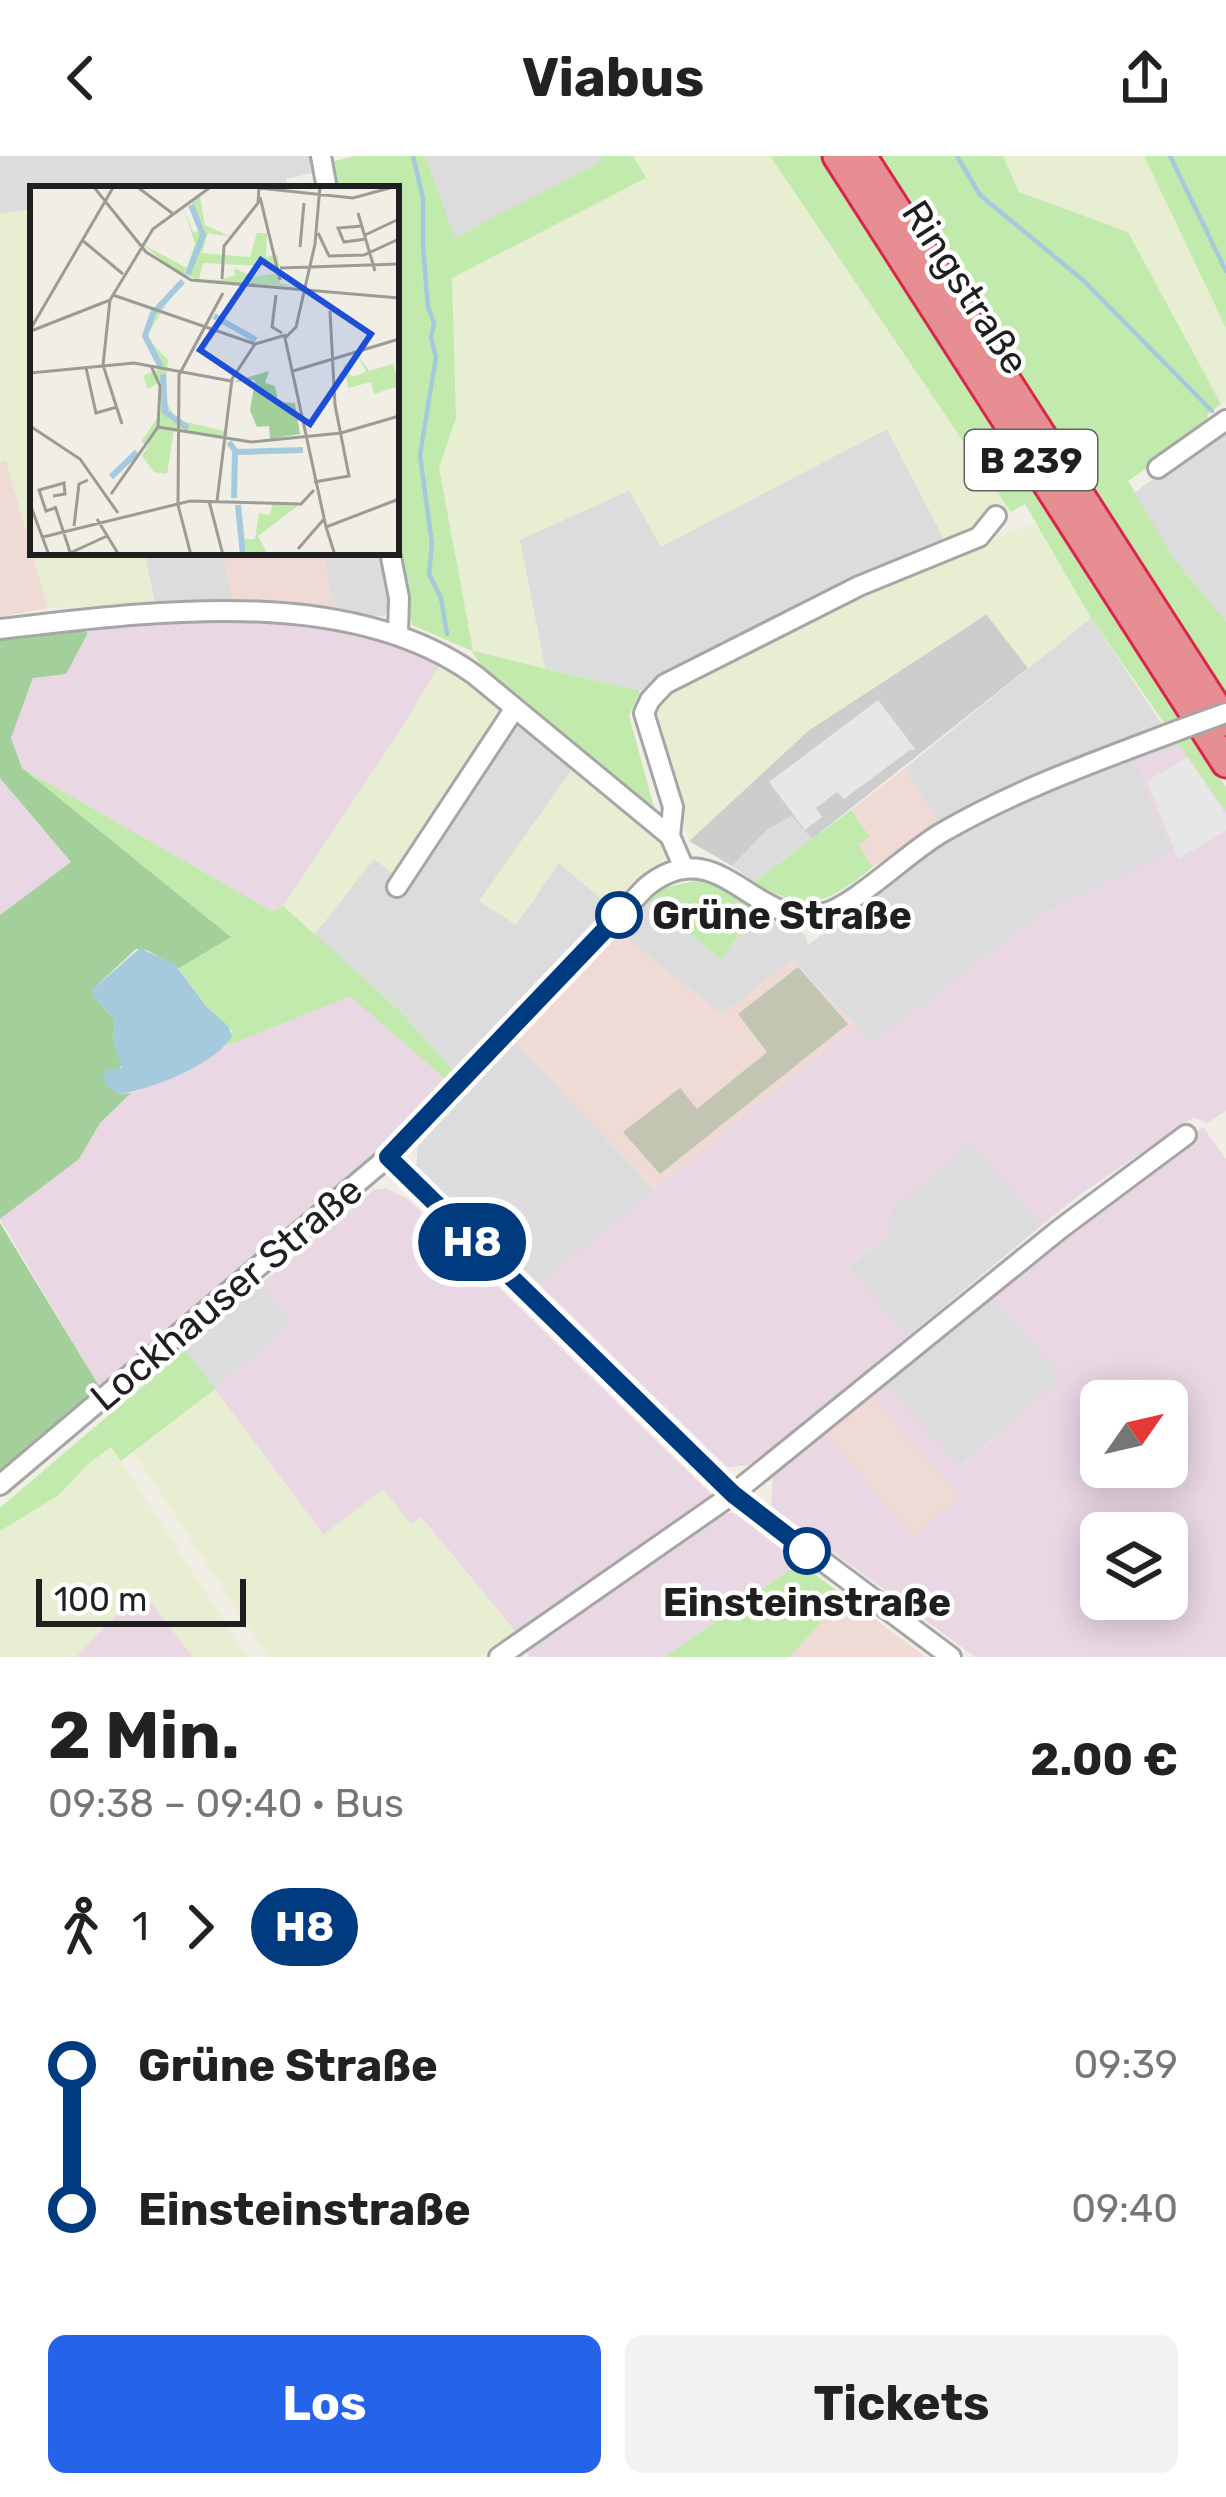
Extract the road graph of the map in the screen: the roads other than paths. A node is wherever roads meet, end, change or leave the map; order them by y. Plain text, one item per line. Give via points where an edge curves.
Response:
1 (321, 156) edge
2 (837, 156) edge
3 (862, 156) edge
4 (326, 186) edge
5 (1226, 420) edge
6 (1158, 468) dead end
7 (996, 516) dead end
8 (392, 555) edge
9 (0, 629) edge
10 (398, 634) junction
11 (514, 708) junction
12 (1226, 717) edge
13 (1226, 763) edge
14 (670, 836) junction
15 (684, 868) junction
16 (397, 886) dead end
17 (1186, 1135) dead end
18 (388, 1157) junction
19 (0, 1485) edge
20 (733, 1494) junction
21 (499, 1657) edge
22 (951, 1657) edge

1 - 4 street
2 - 13 highway, Ringstraße / B 239
3 - 12 highway, Ringstraße / B 239
5 - 6 street
7 - 14 street via 979,537 859,586 665,683 644,713 673,807
8 - 10 street
9 - 10 street via 167,611 311,617
10 - 11 street via 448,656
11 - 14 street
11 - 16 street
12 - 15 street, bridge via 963,820 827,912 781,911 727,878
14 - 15 street
15 - 18 street, Lockhauser Straße via 646,887
17 - 20 street
18 - 19 street, Lockhauser Straße
18 - 20 street
20 - 21 street
20 - 22 street

